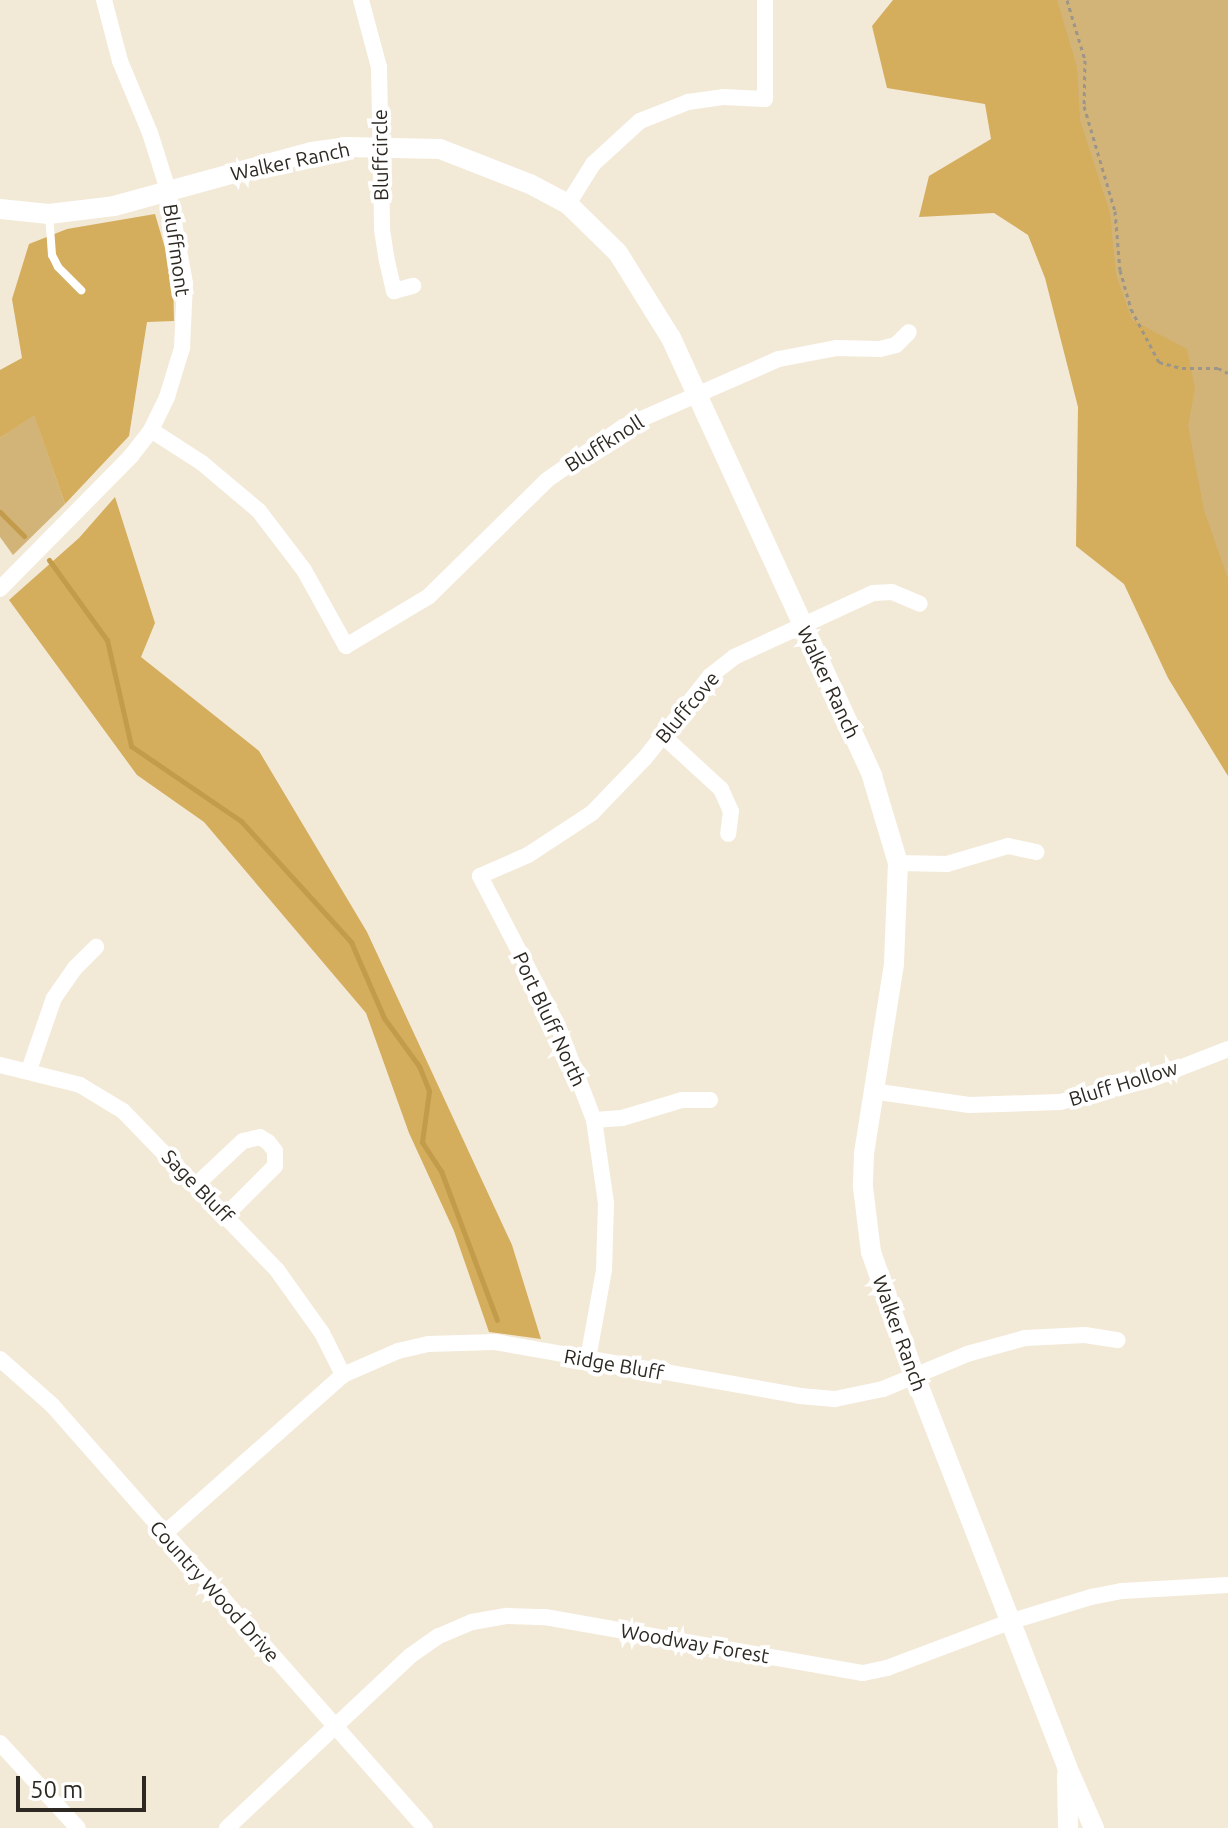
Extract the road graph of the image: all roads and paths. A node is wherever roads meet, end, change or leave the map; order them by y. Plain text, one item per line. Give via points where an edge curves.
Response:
1 (104, 0) edge
2 (361, 0) edge
3 (765, 0) edge
4 (1067, 0) edge
5 (379, 146) junction
6 (168, 190) junction
7 (568, 204) junction
8 (0, 209) edge
9 (49, 214) junction
10 (413, 286) dead end
11 (81, 290) dead end
12 (909, 332) dead end
13 (1228, 373) edge
14 (697, 393) junction
15 (151, 430) junction
16 (0, 589) edge
17 (920, 604) dead end
18 (803, 625) junction
19 (662, 735) junction
20 (728, 834) dead end
21 (1036, 852) dead end
22 (898, 863) junction
23 (480, 876) joint
24 (96, 947) dead end
25 (1228, 1049) edge
26 (0, 1065) edge
27 (29, 1070) junction
28 (872, 1091) junction
29 (710, 1100) dead end
30 (594, 1120) junction
31 (197, 1184) junction
32 (227, 1214) junction
33 (1118, 1340) dead end
34 (0, 1359) edge
35 (588, 1359) junction
36 (914, 1374) junction
37 (343, 1375) junction
38 (164, 1534) junction
39 (1228, 1585) edge
40 (1012, 1621) junction
41 (336, 1728) junction
42 (0, 1743) edge
43 (1067, 1767) junction
44 (78, 1828) edge
45 (227, 1828) edge
46 (425, 1828) edge
47 (1068, 1828) edge
48 (1094, 1828) edge

1 - 6 street, Bluffmont via 120,61
2 - 5 street, Bluffcircle via 379,67
3 - 7 street via 765,99 688,102 640,121 601,155
4 - 13 path via 1085,60 1084,106 1115,211 1120,270 1131,309 1159,362
5 - 6 street, Walker Ranch via 312,152
5 - 7 street, Walker Ranch via 440,149
5 - 10 street, Bluffcircle via 394,291
6 - 9 street, Walker Ranch via 114,206
6 - 15 street, Bluffmont via 185,283 186,322 176,373
7 - 14 street, Walker Ranch via 618,253 671,338
8 - 9 street, Walker Ranch
9 - 11 lane via 52,255
12 - 14 street, Bluffknoll via 896,345 880,349 836,348 779,359
14 - 15 street, Bluffknoll via 623,427 584,452 547,480 428,597 346,646 304,570 259,511 202,463
14 - 18 street, Walker Ranch
15 - 16 street, Bluffmont
17 - 18 street, Bluffcove via 892,592 873,593
18 - 19 street, Bluffcove via 721,666
18 - 22 street, Walker Ranch via 872,776
19 - 20 street via 721,789 731,811
19 - 23 street, Bluffcove via 592,813 528,855
21 - 22 street via 1008,846 947,864
22 - 28 street, Walker Ranch via 894,964
23 - 30 street, Port Bluff North via 558,1026
24 - 27 street via 54,998
25 - 28 street, Bluff Hollow via 1134,1084 1060,1102 969,1105
26 - 27 street, Sage Bluff
27 - 31 street, Sage Bluff via 80,1085 123,1111
28 - 36 street, Walker Ranch via 864,1154 866,1220 880,1283
29 - 30 street via 682,1100 622,1118
30 - 35 street, Port Bluff North via 606,1203 604,1270
31 - 32 street, Sage Bluff
31 - 32 street via 243,1141 260,1137 268,1142 275,1151 275,1166
32 - 37 street, Sage Bluff via 301,1301
33 - 36 street, Ridge Bluff via 1085,1335 1025,1338
34 - 38 street, Country Wood Drive via 52,1405
35 - 36 street, Ridge Bluff via 835,1399 883,1389
35 - 37 street, Ridge Bluff via 495,1342 450,1341 398,1351
36 - 40 street, Walker Ranch
37 - 38 street, Ridge Bluff
38 - 41 street, Country Wood Drive
39 - 40 street, Woodway Forest via 1122,1591
40 - 41 street, Woodway Forest via 863,1673 545,1617 489,1618 424,1645
40 - 43 street, Walker Ranch
41 - 45 street, Woodway Forest
41 - 46 street, Country Wood Drive
42 - 44 street
43 - 47 street, Walker Ranch
43 - 48 street, Walker Ranch

